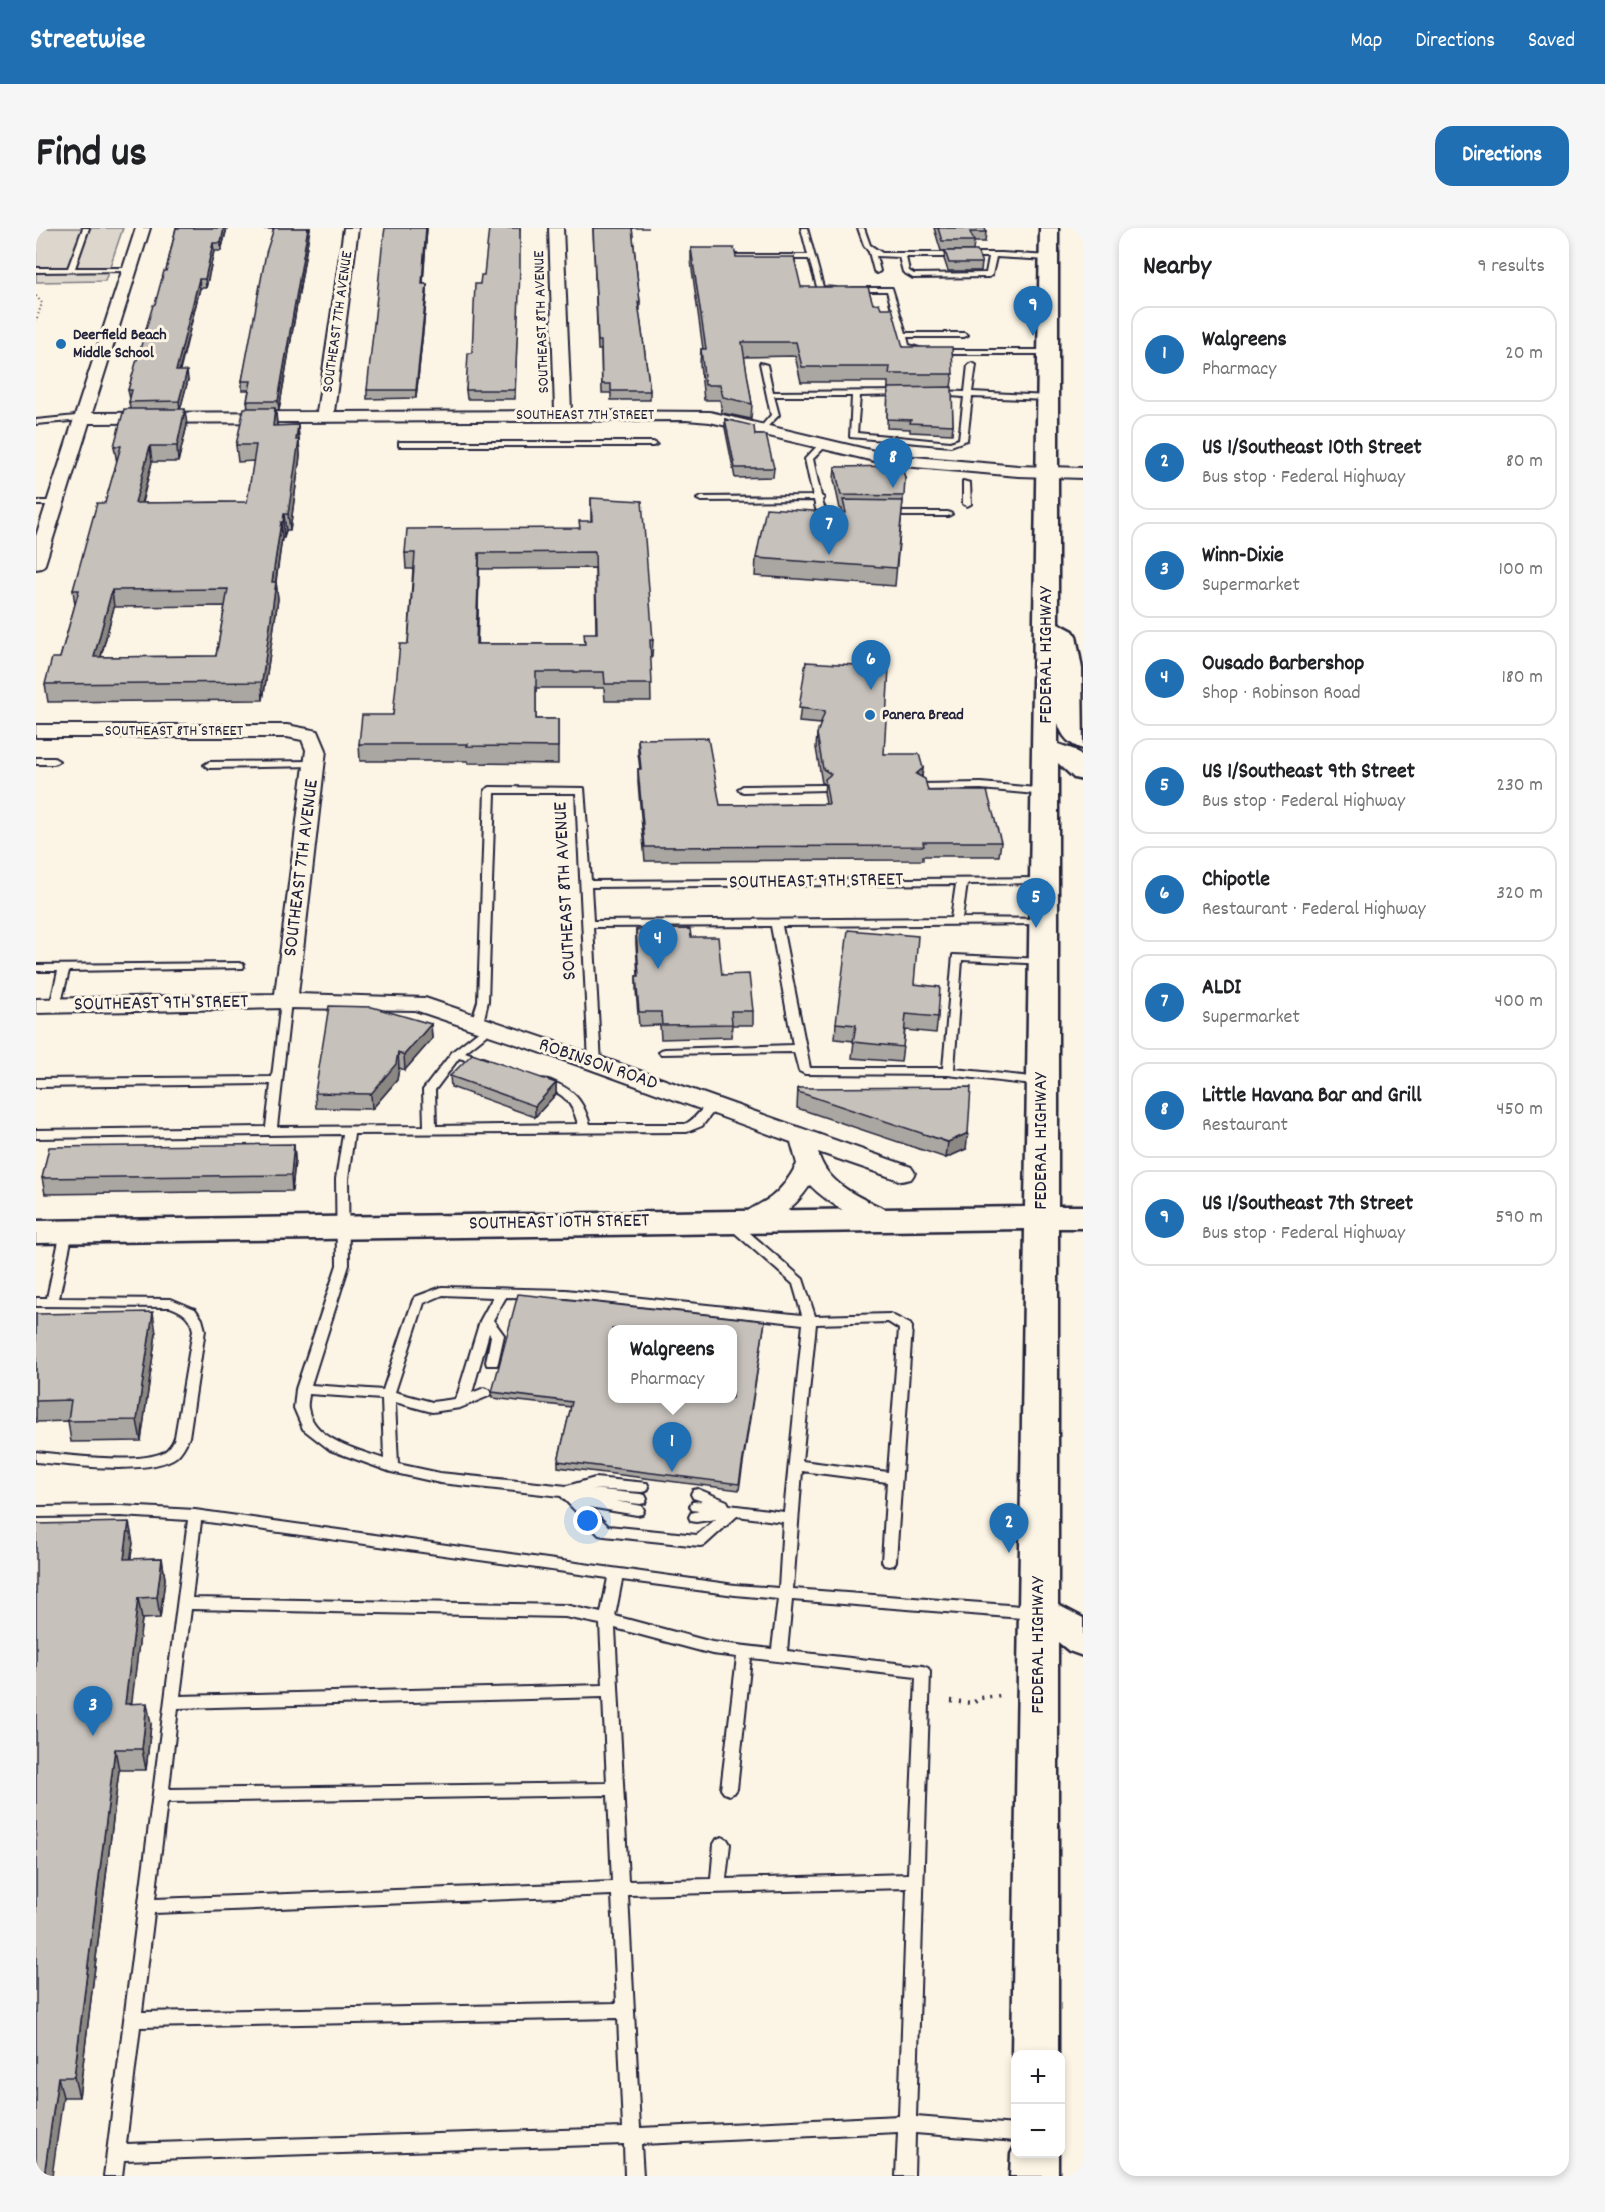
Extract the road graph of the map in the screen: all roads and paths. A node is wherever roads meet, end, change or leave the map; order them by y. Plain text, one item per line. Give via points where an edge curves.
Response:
1 (87, 228) edge
2 (143, 228) edge
3 (351, 228) edge
4 (556, 228) edge
5 (804, 228) edge
6 (861, 228) edge
7 (1049, 228) edge
8 (872, 252) junction
9 (902, 255) junction
10 (993, 255) junction
11 (711, 257) edge
12 (812, 257) junction
13 (1049, 258) junction
14 (36, 270) edge
15 (71, 270) junction
16 (130, 270) junction
17 (877, 271) dead end
18 (36, 296) edge
19 (36, 321) edge
20 (903, 335) junction
21 (964, 335) dead end
22 (1049, 352) junction
23 (763, 365) edge
24 (972, 365) dead end
25 (855, 393) junction
26 (915, 393) edge
27 (927, 393) edge
28 (968, 393) junction
29 (770, 394) junction
30 (1048, 398) junction
31 (36, 414) edge
32 (563, 415) junction
33 (325, 416) junction
34 (61, 418) junction
35 (82, 418) junction
36 (36, 422) edge
37 (762, 430) junction
38 (853, 435) junction
39 (402, 444) dead end
40 (653, 444) dead end
41 (830, 446) junction
42 (1048, 473) junction
43 (1083, 473) edge
44 (966, 483) dead end
45 (820, 498) junction
46 (701, 499) dead end
47 (36, 503) edge
48 (55, 503) junction
49 (967, 504) dead end
50 (847, 514) edge
51 (880, 514) edge
52 (948, 514) dead end
53 (36, 562) edge
54 (1047, 625) junction
55 (36, 731) edge
56 (311, 735) joint
57 (1083, 741) edge
58 (1046, 748) junction
59 (36, 761) edge
60 (54, 761) dead end
61 (314, 764) junction
62 (209, 765) dead end
63 (1083, 772) edge
64 (922, 787) edge
65 (823, 788) edge
66 (742, 789) dead end
67 (1046, 792) junction
68 (1045, 880) junction
69 (962, 881) junction
70 (588, 884) junction
71 (956, 921) junction
72 (1044, 921) junction
73 (776, 922) junction
74 (589, 924) junction
75 (1044, 962) junction
76 (239, 966) dead end
77 (36, 968) edge
78 (64, 968) junction
79 (286, 1001) junction
80 (46, 1006) edge
81 (483, 1025) junction
82 (799, 1048) junction
83 (665, 1052) dead end
84 (457, 1053) junction
85 (595, 1063) junction
86 (499, 1067) edge
87 (948, 1072) junction
88 (530, 1078) edge
89 (277, 1080) junction
90 (1043, 1082) junction
91 (36, 1083) edge
92 (712, 1106) junction
93 (585, 1128) junction
94 (349, 1130) junction
95 (430, 1130) junction
96 (271, 1131) junction
97 (36, 1134) edge
98 (802, 1139) junction
99 (809, 1164) junction
100 (902, 1173) dead end
101 (1083, 1217) edge
102 (1042, 1218) junction
103 (885, 1219) junction
104 (740, 1221) junction
105 (344, 1227) junction
106 (52, 1232) edge
107 (502, 1292) junction
108 (36, 1302) edge
109 (52, 1302) junction
110 (810, 1320) junction
111 (486, 1321) junction
112 (492, 1362) dead end
113 (303, 1389) junction
114 (484, 1393) dead end
115 (388, 1395) junction
116 (460, 1403) junction
117 (36, 1457) edge
118 (795, 1466) junction
119 (391, 1467) junction
120 (894, 1478) junction
121 (565, 1491) junction
122 (734, 1511) junction
123 (36, 1512) edge
124 (195, 1515) junction
125 (790, 1518) junction
126 (889, 1561) dead end
127 (616, 1575) junction
128 (786, 1594) junction
129 (184, 1603) junction
130 (1039, 1613) junction
131 (607, 1620) junction
132 (1083, 1640) edge
133 (745, 1651) junction
134 (779, 1655) junction
135 (611, 1690) junction
136 (1000, 1696) dead end
137 (951, 1701) dead end
138 (171, 1702) junction
139 (616, 1789) junction
140 (729, 1789) dead end
141 (160, 1796) junction
142 (722, 1844) dead end
143 (916, 1881) junction
144 (718, 1885) junction
145 (622, 1888) junction
146 (146, 1906) junction
147 (627, 2010) junction
148 (132, 2020) junction
149 (1035, 2050) edge
150 (908, 2124) junction
151 (1011, 2133) edge
152 (633, 2136) junction
153 (116, 2152) junction
154 (1035, 2158) edge
155 (112, 2176) edge
156 (634, 2176) edge
157 (905, 2176) edge
158 (1034, 2176) edge

1 - 15 lane
2 - 16 street
3 - 33 street, SOUTHEAST 7TH AVENUE
4 - 32 street, SOUTHEAST 8TH AVENUE
5 - 12 lane
6 - 8 lane
7 - 13 main road, FEDERAL HIGHWAY
8 - 9 lane
8 - 17 lane
9 - 10 lane
9 - 10 lane via 906,272 913,276 989,275
10 - 13 lane
11 - 12 lane
12 - 20 lane via 820,289 890,289
13 - 22 main road, FEDERAL HIGHWAY
14 - 15 lane
15 - 16 lane
16 - 35 street
18 - 19 path via 42,303
20 - 21 lane
20 - 22 lane via 906,346 926,352
22 - 30 main road, FEDERAL HIGHWAY
23 - 29 lane
24 - 28 lane
25 - 26 lane
25 - 29 lane
25 - 38 lane
27 - 28 lane
28 - 30 lane
28 - 38 lane via 963,440 951,444
29 - 37 lane via 775,415
30 - 42 main road, FEDERAL HIGHWAY
31 - 34 lane
32 - 33 street, SOUTHEAST 7TH STREET
32 - 37 street, SOUTHEAST 7TH STREET via 686,415
33 - 35 street, SOUTHEAST 7TH STREET
34 - 35 lane
34 - 36 lane
35 - 48 street
37 - 41 street, SOUTHEAST 7TH STREET
38 - 41 lane
39 - 40 lane
41 - 42 street, SOUTHEAST 7TH STREET via 926,465
41 - 45 lane via 809,459
42 - 43 street, SOUTHEAST 7TH STREET
42 - 54 main road, FEDERAL HIGHWAY
44 - 49 lane
45 - 46 lane
45 - 50 lane via 824,513
47 - 48 lane
48 - 53 street
51 - 52 lane
54 - 57 main road via 1064,636 1070,669 1070,723
54 - 58 main road, FEDERAL HIGHWAY
55 - 56 street, SOUTHEAST 8TH STREET via 287,731
56 - 61 street, SOUTHEAST 7TH AVENUE via 316,750
58 - 63 main road via 1066,756
58 - 67 main road, FEDERAL HIGHWAY
59 - 60 lane
61 - 62 lane
61 - 79 street, SOUTHEAST 7TH AVENUE
64 - 67 lane via 981,786
65 - 66 lane
67 - 68 main road, FEDERAL HIGHWAY
68 - 69 lane, SOUTHEAST 9TH STREET
68 - 72 main road, FEDERAL HIGHWAY
69 - 70 lane, SOUTHEAST 9TH STREET
69 - 71 lane
70 - 74 lane, SOUTHEAST 8TH AVENUE
70 - 81 lane, SOUTHEAST 8TH AVENUE via 581,790 490,790
71 - 72 lane, SOUTHEAST 9TH STREET
71 - 73 lane, SOUTHEAST 9TH STREET
72 - 75 main road, FEDERAL HIGHWAY
73 - 74 lane, SOUTHEAST 9TH STREET
73 - 82 lane
74 - 85 lane, SOUTHEAST 8TH AVENUE
75 - 87 lane via 957,957
75 - 90 main road, FEDERAL HIGHWAY
76 - 78 lane
77 - 78 lane
78 - 80 lane
79 - 80 street, SOUTHEAST 9TH STREET
79 - 81 street, ROBINSON ROAD via 417,1003
79 - 89 lane
81 - 84 lane
81 - 85 street, ROBINSON ROAD
82 - 83 lane
82 - 87 lane via 805,1071
84 - 86 lane
84 - 95 lane via 429,1090
85 - 92 street, ROBINSON ROAD
87 - 90 lane
88 - 93 lane via 562,1089 579,1103
89 - 91 lane
89 - 96 lane
90 - 102 main road, FEDERAL HIGHWAY
92 - 93 lane via 698,1123 687,1128
92 - 98 street, ROBINSON ROAD
93 - 95 lane
94 - 95 lane
94 - 96 lane
94 - 105 lane via 342,1179
96 - 97 lane
98 - 99 street
98 - 100 street, ROBINSON ROAD
99 - 103 street via 822,1184
99 - 104 street via 798,1186 782,1204
101 - 102 main road, SOUTHEAST 10TH STREET
102 - 103 main road, SOUTHEAST 10TH STREET
102 - 130 main road, FEDERAL HIGHWAY
103 - 104 main road, SOUTHEAST 10TH STREET
104 - 105 main road, SOUTHEAST 10TH STREET
104 - 110 lane via 800,1282
105 - 106 main road, SOUTHEAST 10TH STREET
105 - 113 lane via 343,1265
106 - 109 lane
107 - 110 lane via 566,1294
107 - 111 lane
107 - 115 lane via 442,1291 419,1300
108 - 109 lane
109 - 117 lane via 171,1303 188,1309 198,1319 199,1330 182,1437 168,1457 148,1462
110 - 118 lane
110 - 120 lane via 890,1318 906,1327
111 - 112 lane via 498,1335
111 - 116 lane
113 - 115 lane
113 - 119 lane via 301,1408 310,1429 335,1447
114 - 116 lane
115 - 116 lane via 432,1407
115 - 119 lane
118 - 120 lane
118 - 125 lane
119 - 121 lane via 440,1478
120 - 126 lane
121 - 121 lane via 592,1503 640,1498 595,1483
121 - 122 lane via 604,1531 700,1541
122 - 122 lane via 697,1506
122 - 125 lane
123 - 124 lane via 121,1510
124 - 127 lane
124 - 129 lane
125 - 128 lane
127 - 128 lane
127 - 131 lane
128 - 130 lane
128 - 134 lane
129 - 131 lane via 565,1611
129 - 138 lane
130 - 132 main road
130 - 149 main road, FEDERAL HIGHWAY
131 - 133 lane via 712,1648
131 - 135 lane
133 - 134 lane
133 - 140 lane
134 - 143 lane via 922,1672
135 - 138 lane
135 - 139 lane
136 - 137 path via 980,1698 973,1703
138 - 141 lane
139 - 141 lane
139 - 145 lane
141 - 146 lane
142 - 144 lane
143 - 144 lane
143 - 150 lane
144 - 145 lane
145 - 146 lane
145 - 147 lane
146 - 148 lane
147 - 148 lane
147 - 152 lane
148 - 153 lane
150 - 151 lane
150 - 152 lane
150 - 157 lane
152 - 153 lane
152 - 156 lane
153 - 155 lane
154 - 158 main road

